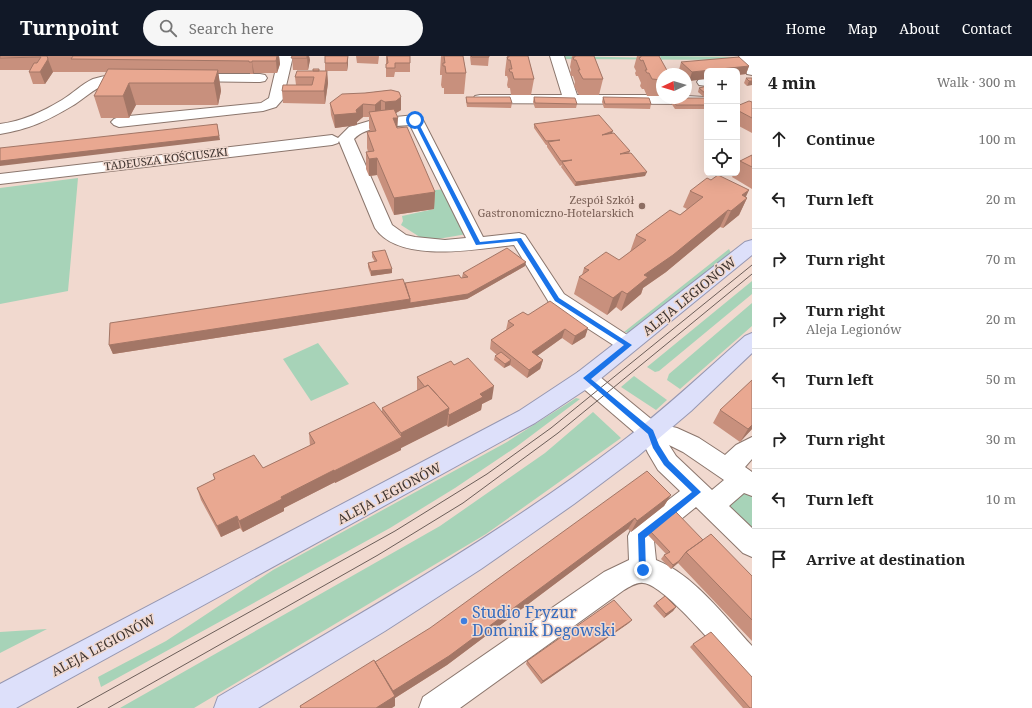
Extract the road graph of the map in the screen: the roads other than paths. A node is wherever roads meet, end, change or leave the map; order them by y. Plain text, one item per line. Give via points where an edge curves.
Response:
1 (286, 56) edge
2 (557, 56) edge
3 (746, 56) edge
4 (752, 71) edge
5 (752, 76) edge
6 (145, 78) edge
7 (175, 78) edge
8 (260, 78) dead end
9 (740, 78) edge
10 (469, 99) edge
11 (571, 99) junction
12 (700, 100) edge
13 (119, 122) dead end
14 (0, 129) edge
15 (332, 140) dead end
16 (0, 179) edge
17 (478, 244) junction
18 (752, 246) edge
19 (752, 341) edge
20 (628, 345) junction
21 (586, 378) junction
22 (650, 432) junction
23 (752, 447) edge
24 (740, 478) edge
25 (704, 499) junction
26 (752, 545) edge
27 (643, 570) junction
28 (752, 667) edge
29 (0, 700) edge
30 (229, 708) edge
31 (434, 708) edge

1 - 13 street via 276,99 271,104 263,107
2 - 11 street
3 - 4 street
5 - 9 street
6 - 14 street via 96,82 41,118
7 - 8 street
10 - 11 street
11 - 12 street
15 - 16 street, TADEUSZA KOŚCIUSZKI
17 - 17 street via 415,120 376,124 354,130 346,138 384,228 400,240 415,243 445,246
17 - 20 street via 519,239 557,300
18 - 20 main road, ALEJA LEGIONÓW
19 - 22 main road via 686,403
20 - 21 main road, ALEJA LEGIONÓW
21 - 22 street
21 - 29 main road, ALEJA LEGIONÓW via 501,433
22 - 24 street via 669,435 691,445
22 - 25 street via 667,463
22 - 30 main road via 513,534 350,637
23 - 24 street via 744,452
24 - 25 street
25 - 26 street
25 - 27 street via 641,536
27 - 28 street via 656,573 680,589
27 - 31 street via 631,572 614,581

